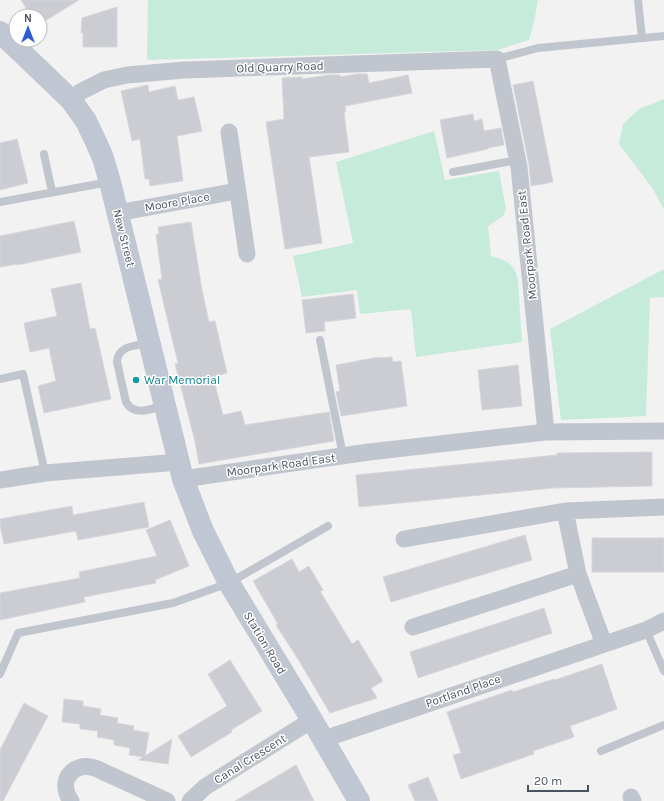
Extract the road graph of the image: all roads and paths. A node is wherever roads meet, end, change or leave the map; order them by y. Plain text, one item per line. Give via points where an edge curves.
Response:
1 (638, 0) edge
2 (0, 32) edge
3 (664, 36) edge
4 (642, 38) junction
5 (497, 59) junction
6 (71, 100) junction
7 (229, 132) dead end
8 (44, 154) dead end
9 (517, 160) junction
10 (453, 172) dead end
11 (110, 182) junction
12 (237, 191) junction
13 (52, 192) junction
14 (0, 202) edge
15 (117, 213) junction
16 (246, 254) dead end
17 (320, 340) dead end
18 (149, 342) junction
19 (0, 379) edge
20 (165, 405) junction
21 (664, 431) edge
22 (546, 432) junction
23 (343, 456) junction
24 (181, 470) junction
25 (45, 473) junction
26 (0, 480) edge
27 (664, 507) edge
28 (565, 511) junction
29 (328, 526) dead end
30 (404, 539) dead end
31 (578, 574) junction
32 (229, 583) junction
33 (664, 621) edge
34 (413, 627) dead end
35 (646, 630) junction
36 (604, 644) junction
37 (664, 671) edge
38 (0, 674) edge
39 (312, 720) junction
40 (664, 725) edge
41 (324, 740) junction
42 (601, 751) dead end
43 (71, 801) edge
44 (167, 801) edge
45 (190, 801) edge
46 (359, 801) edge

1 - 4 lane
2 - 6 street, New Street
3 - 4 lane
4 - 5 lane via 538,48
5 - 6 street, Old Quarry Road via 185,70 127,75 104,80 80,92
5 - 9 street, Moorpark Road East
6 - 11 street, New Street via 86,121 96,142
7 - 12 street
8 - 13 lane
9 - 10 lane
9 - 22 street, Moorpark Road East
11 - 13 lane
11 - 15 street, New Street
12 - 15 street, Moore Place
12 - 16 street
13 - 14 lane
15 - 18 street, New Street
17 - 23 lane
18 - 20 street, New Street
18 - 20 lane via 126,348 119,353 117,362 126,402 128,406 141,411
19 - 25 lane via 23,374
20 - 24 street, New Street
21 - 22 street, Moorpark Road East
22 - 23 street, Moorpark Road East
23 - 24 street, Moorpark Road East
24 - 25 street, Moorpark Road East
24 - 32 street, Station Road via 203,531
25 - 26 street, Moorpark Road East
27 - 28 street
28 - 30 street
28 - 31 street
29 - 32 lane
31 - 34 street
31 - 36 street
32 - 38 lane via 173,603 18,633
32 - 39 street, Station Road
33 - 35 street, Portland Place
35 - 36 street, Portland Place
35 - 37 lane
36 - 41 street, Portland Place
39 - 41 street, Station Road
39 - 45 street, Canal Crescent via 205,787
40 - 42 lane
41 - 46 street, Station Road
43 - 44 street via 65,788 68,776 78,768 90,766

